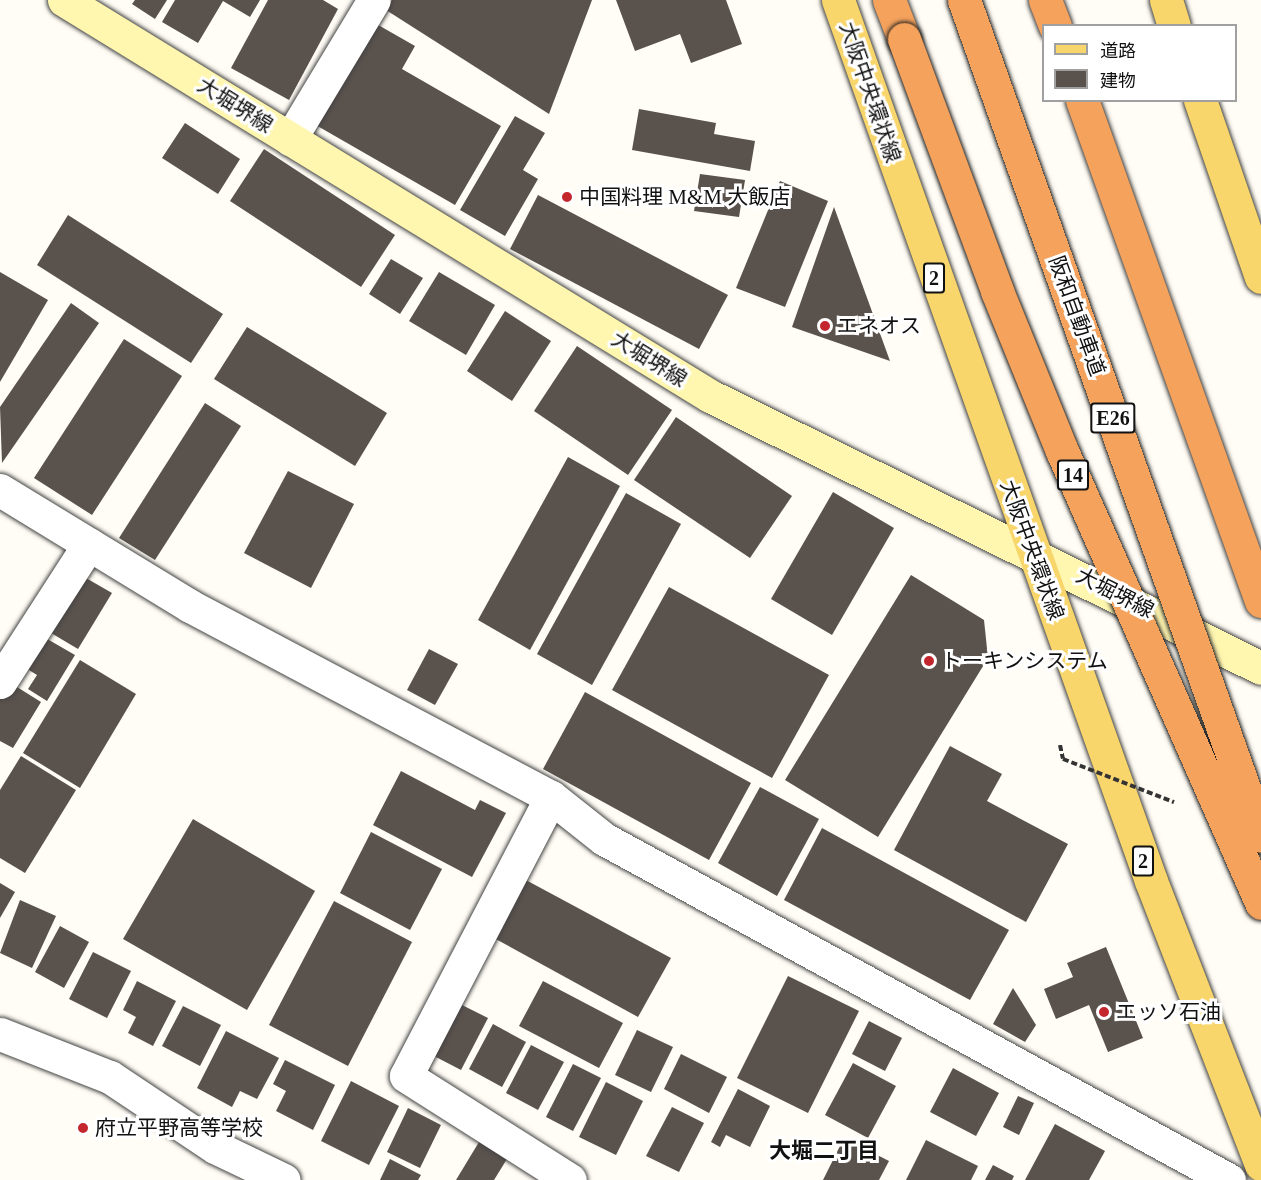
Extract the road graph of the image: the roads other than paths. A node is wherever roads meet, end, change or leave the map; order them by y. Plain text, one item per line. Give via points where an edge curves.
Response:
1 (64, 0) edge
2 (374, 0) edge
3 (838, 0) edge
4 (889, 0) edge
5 (964, 0) edge
6 (1046, 0) edge
7 (1070, 0) edge
8 (1166, 0) edge
9 (1054, 24) edge
10 (1078, 24) edge
11 (1173, 24) edge
12 (1083, 102) edge
13 (1105, 102) edge
14 (1201, 102) edge
15 (290, 139) junction
16 (1261, 277) edge
17 (1167, 337) junction
18 (0, 490) edge
19 (89, 544) junction
20 (1033, 555) junction
21 (1261, 601) edge
22 (1261, 668) edge
23 (0, 682) edge
24 (551, 796) junction
25 (1261, 836) edge
26 (1261, 903) edge
27 (0, 1034) edge
28 (1261, 1164) edge
29 (284, 1180) edge
30 (570, 1180) edge
31 (1229, 1180) edge

1 - 15 main road, 大堀堺線
2 - 15 street
3 - 20 main road, 大阪中央環状線 / 2
4 - 26 highway, 14, bridge via 1040,398
5 - 25 highway, 阪和自動車道 / E26, bridge
6 - 9 highway
7 - 10 highway
8 - 11 main road
12 - 17 highway
13 - 17 highway
14 - 16 main road
15 - 20 main road, 大堀堺線 via 710,396
17 - 21 highway
18 - 19 street
19 - 23 street
19 - 24 street via 190,606
20 - 22 main road, 大堀堺線
20 - 28 main road, 大阪中央環状線 / 2 via 1150,881
24 - 30 street via 406,1076
24 - 31 street via 604,839
27 - 29 street via 110,1077 215,1147

